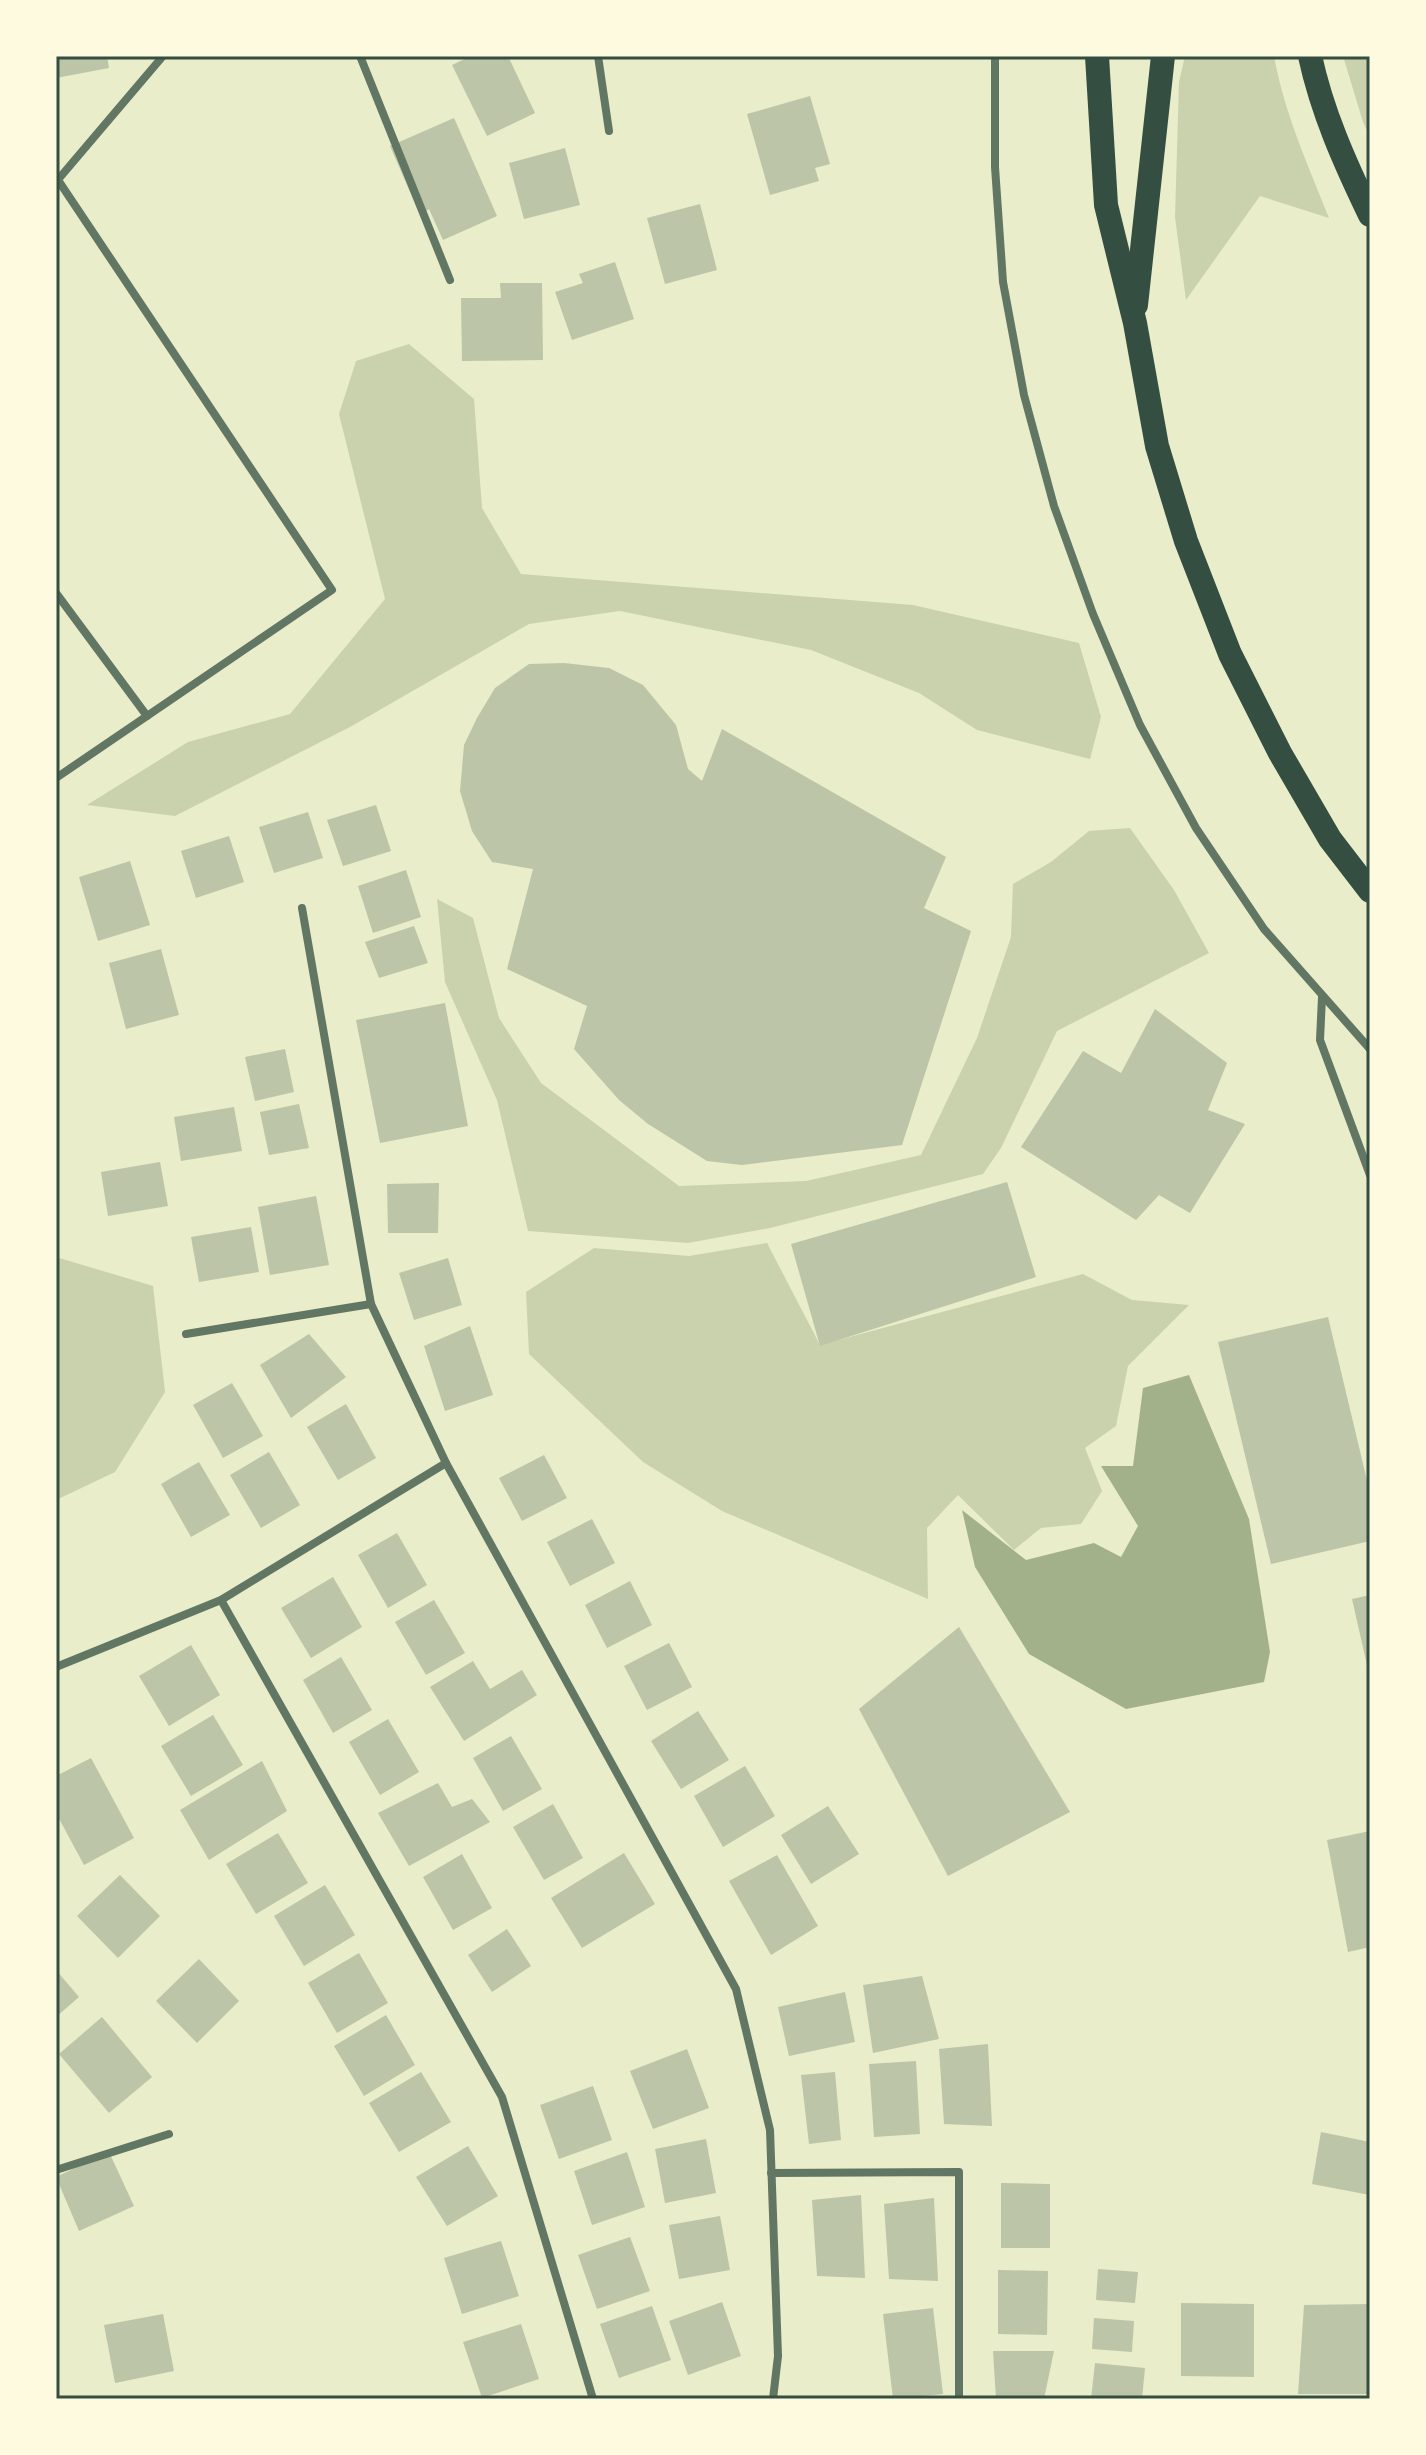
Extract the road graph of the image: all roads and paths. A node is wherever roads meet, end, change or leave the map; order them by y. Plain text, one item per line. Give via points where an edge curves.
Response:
1 (163, 56) edge
2 (360, 56) edge
3 (598, 56) edge
4 (995, 56) edge
5 (1097, 56) edge
6 (1163, 56) edge
7 (1310, 56) edge
8 (609, 131) dead end
9 (57, 181) edge
10 (1370, 215) edge
11 (450, 280) dead end
12 (1135, 323) junction
13 (56, 593) edge
14 (147, 716) junction
15 (56, 778) edge
16 (1370, 891) edge
17 (302, 908) dead end
18 (1322, 996) junction
19 (1370, 1049) edge
20 (1370, 1175) edge
21 (371, 1304) junction
22 (186, 1334) dead end
23 (446, 1463) junction
24 (221, 1600) junction
25 (56, 1667) edge
26 (169, 2134) dead end
27 (56, 2170) edge
28 (771, 2173) junction
29 (593, 2399) edge
30 (773, 2399) edge
31 (959, 2399) edge

1 - 9 street
2 - 11 street
3 - 8 street
4 - 18 street via 1003,282 1024,395 1054,506 1140,725 1182,803 1264,929
5 - 12 highway via 1106,205
6 - 12 highway
7 - 10 highway via 1345,164
9 - 14 street via 332,590
12 - 16 highway via 1157,446 1186,541 1230,654 1330,839
13 - 14 street
14 - 15 street
17 - 21 street
18 - 19 street
18 - 20 street via 1320,1040
21 - 22 street
21 - 23 street
23 - 24 street
23 - 28 street via 736,1989 770,2130
24 - 25 street
24 - 29 street via 502,2097
26 - 27 street
28 - 30 street via 778,2356
28 - 31 street via 959,2172

